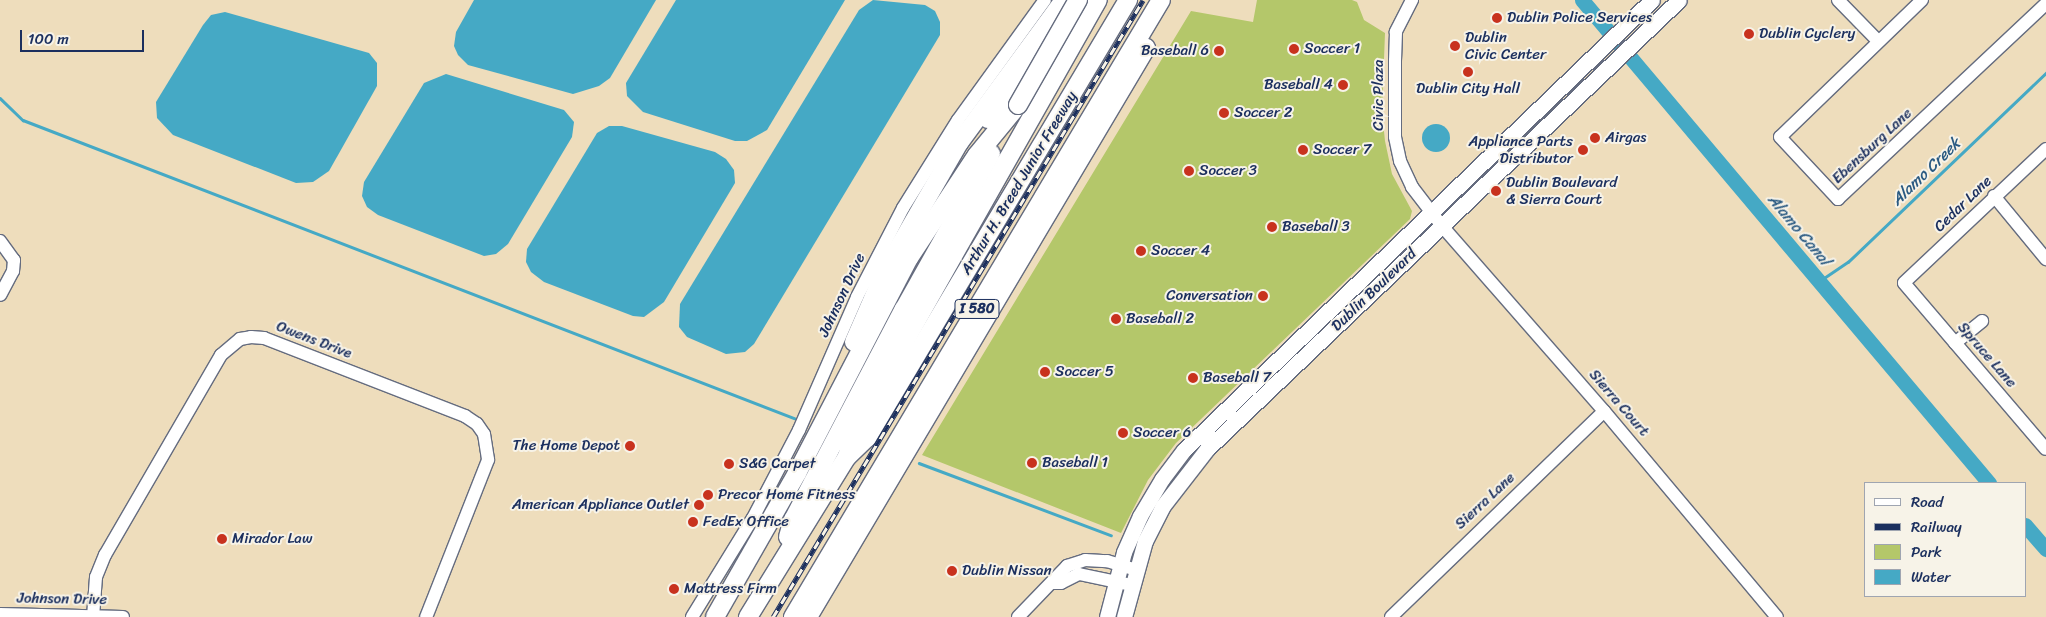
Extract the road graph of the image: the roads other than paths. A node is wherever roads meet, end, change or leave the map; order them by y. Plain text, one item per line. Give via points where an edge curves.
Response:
1 (1045, 0) edge
2 (1064, 0) edge
3 (1080, 0) edge
4 (1098, 0) edge
5 (1128, 0) edge
6 (1161, 0) edge
7 (1174, 0) edge
8 (1412, 0) edge
9 (1652, 0) edge
10 (1679, 0) edge
11 (1838, 0) edge
12 (1922, 0) edge
13 (2046, 4) edge
14 (1878, 41) junction
15 (2046, 149) edge
16 (982, 158) junction
17 (951, 159) junction
18 (1994, 196) junction
19 (1432, 214) junction
20 (1442, 226) junction
21 (0, 241) edge
22 (2046, 259) edge
23 (1904, 283) joint
24 (0, 295) edge
25 (1982, 321) dead end
26 (1955, 343) junction
27 (1255, 381) junction
28 (1604, 411) junction
29 (825, 419) junction
30 (1222, 435) junction
31 (2046, 449) edge
32 (847, 457) junction
33 (781, 562) junction
34 (1120, 565) junction
35 (1136, 570) junction
36 (1115, 580) junction
37 (1053, 583) junction
38 (1131, 585) junction
39 (0, 614) edge
40 (94, 616) edge
41 (123, 617) edge
42 (426, 617) edge
43 (692, 617) edge
44 (715, 617) edge
45 (748, 617) edge
46 (793, 617) edge
47 (808, 617) edge
48 (1018, 617) edge
49 (1107, 617) edge
50 (1124, 617) edge
51 (1391, 617) edge
52 (1777, 617) edge

1 - 43 street, Johnson Drive via 958,120 903,208 857,297 795,438 710,591
2 - 17 highway via 972,122
3 - 16 highway, bridge via 1018,105
3 - 17 highway via 1030,70
4 - 32 highway via 854,431
5 - 32 highway, Arthur H. Breed Junior Freeway / I 580 via 867,438
6 - 46 highway, I 580
7 - 47 highway, I 580
8 - 19 street, Civic Plaza via 1396,32 1395,137 1400,161 1412,188
9 - 19 main road, Dublin Boulevard
10 - 20 main road, Dublin Boulevard
11 - 14 street
12 - 14 street
13 - 14 street, Ebensburg Lane via 1838,199 1780,137
15 - 18 street, Cedar Lane
16 - 29 highway via 909,258
16 - 33 highway via 793,520
17 - 29 highway via 885,271
18 - 22 street
18 - 23 street, Cedar Lane
19 - 20 street, Sierra Court
19 - 27 main road, Dublin Boulevard
20 - 28 street, Sierra Court
20 - 30 main road, Dublin Boulevard
21 - 24 street via 14,260 13,270
23 - 26 street, Spruce Lane
25 - 26 street
26 - 31 street, Spruce Lane
27 - 30 main road via 1257,390 1221,424
27 - 34 main road, Dublin Boulevard via 1184,450 1162,479 1140,516
28 - 51 street, Sierra Lane via 1408,597
28 - 52 street, Sierra Court
29 - 44 highway
30 - 35 main road, Dublin Boulevard via 1182,479 1162,508 1145,541
32 - 33 highway, Arthur H. Breed Junior Freeway / I 580
33 - 45 highway, Arthur H. Breed Junior Freeway / I 580
34 - 35 street
34 - 36 main road, Dublin Boulevard
34 - 37 street via 1085,560 1067,566
35 - 38 main road, Dublin Boulevard
36 - 37 street via 1079,574 1061,583
36 - 38 street
36 - 49 main road, Dublin Boulevard
37 - 48 street
38 - 50 main road, Dublin Boulevard
39 - 40 street, Johnson Drive
40 - 41 street, Johnson Drive
40 - 42 street, Owens Drive via 96,577 105,555 221,355 240,339 251,337 264,338 465,416 484,434 488,460

